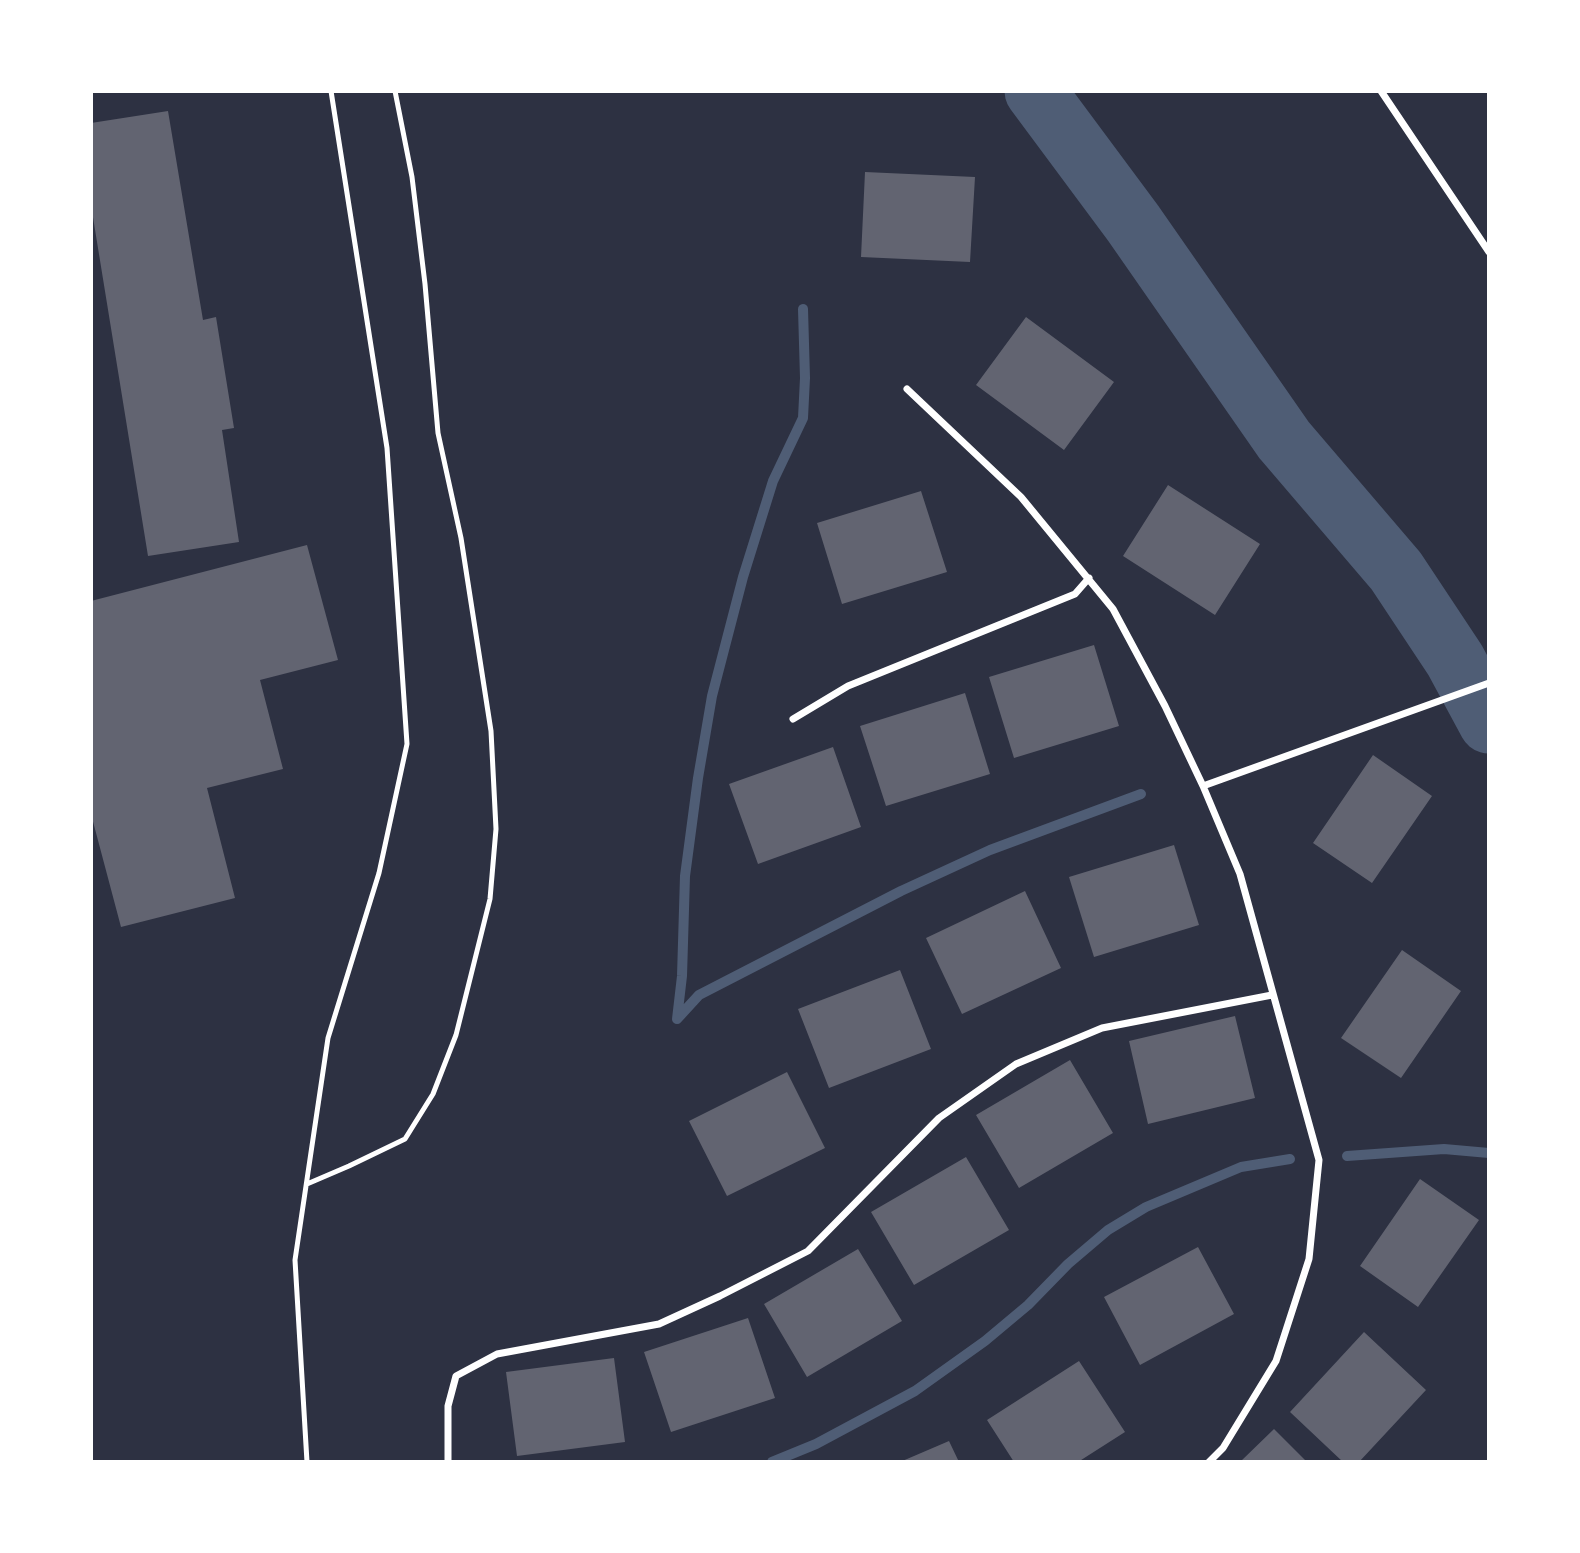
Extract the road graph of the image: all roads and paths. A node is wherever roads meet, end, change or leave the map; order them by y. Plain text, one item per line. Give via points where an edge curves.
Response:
1 (331, 91) edge
2 (395, 91) edge
3 (1381, 91) edge
4 (1489, 252) edge
5 (907, 389) dead end
6 (1088, 578) junction
7 (1489, 683) edge
8 (793, 719) dead end
9 (1203, 786) junction
10 (1272, 995) junction
11 (307, 1184) junction
12 (307, 1462) edge
13 (448, 1462) edge
14 (1209, 1462) edge

1 - 11 lane via 387,448 407,744 379,873 328,1038
2 - 11 lane via 412,177 438,433 461,538 491,731 496,828 490,899 470,984 433,1094 405,1139
3 - 4 street
5 - 6 street via 1021,498
6 - 8 street via 1075,594 848,686
6 - 9 street via 1113,609
7 - 9 street
9 - 10 street via 1240,874
10 - 13 street via 1102,1028 1016,1064 939,1118 808,1251 659,1324 497,1354 456,1376 448,1406
10 - 14 street via 1319,1160 1309,1259 1276,1361 1223,1448
11 - 12 lane via 295,1260

